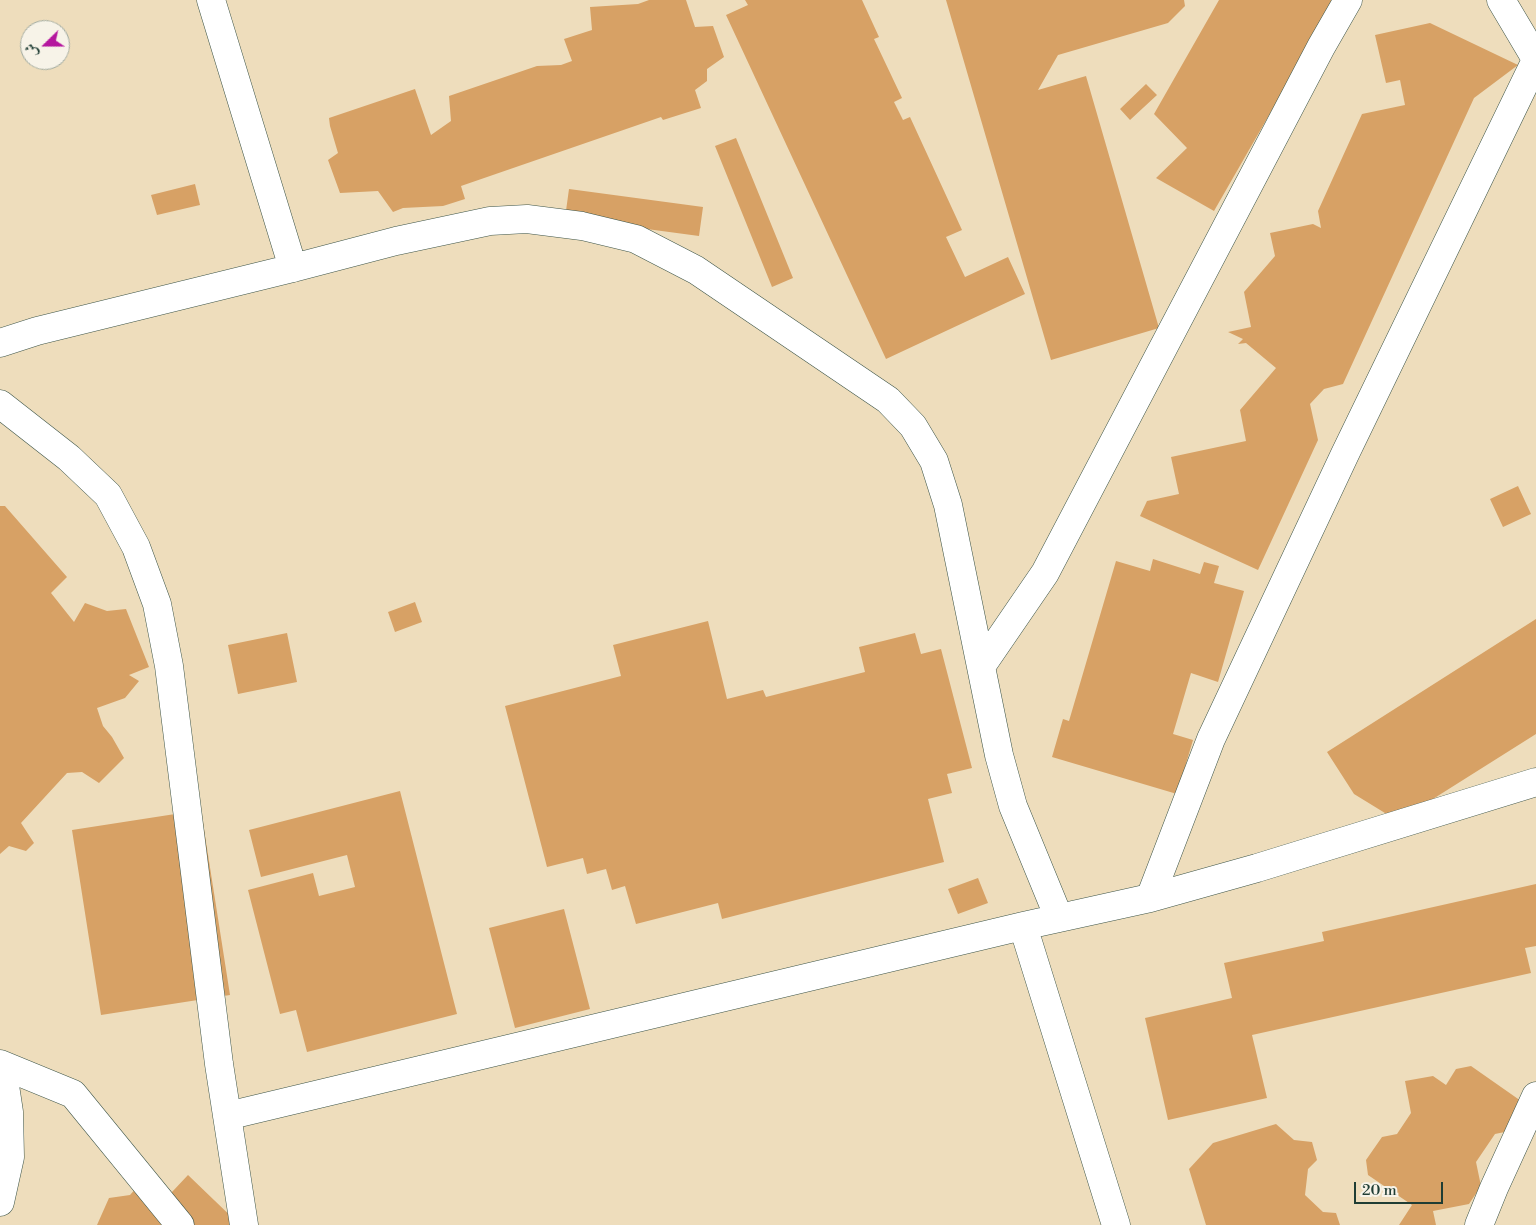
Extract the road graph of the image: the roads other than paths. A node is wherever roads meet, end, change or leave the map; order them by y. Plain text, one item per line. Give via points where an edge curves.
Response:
1 (211, 0) edge
2 (1348, 0) edge
3 (1501, 0) edge
4 (1536, 59) edge
5 (293, 268) junction
6 (0, 343) edge
7 (0, 404) edge
8 (982, 664) junction
9 (1536, 782) edge
10 (1150, 898) junction
11 (1059, 918) junction
12 (1024, 926) junction
13 (0, 1064) edge
14 (0, 1070) edge
15 (1536, 1096) edge
16 (227, 1116) junction
17 (0, 1202) edge
18 (180, 1225) edge
19 (244, 1225) edge
20 (1116, 1225) edge
21 (1479, 1225) edge

1 - 5 street
2 - 8 street via 1045,573
3 - 4 street
4 - 10 street via 1215,730
5 - 6 street
5 - 8 street via 396,240 490,221 527,219 582,226 636,239 696,270 888,400 913,426 934,461 948,504
7 - 16 street via 108,494 136,547 157,604 171,675
8 - 11 street via 999,755 1014,806
9 - 10 street
10 - 11 street
11 - 12 street
12 - 16 street
12 - 20 street
13 - 18 street via 73,1094
14 - 17 street via 9,1112 10,1157
15 - 21 street
16 - 19 street

